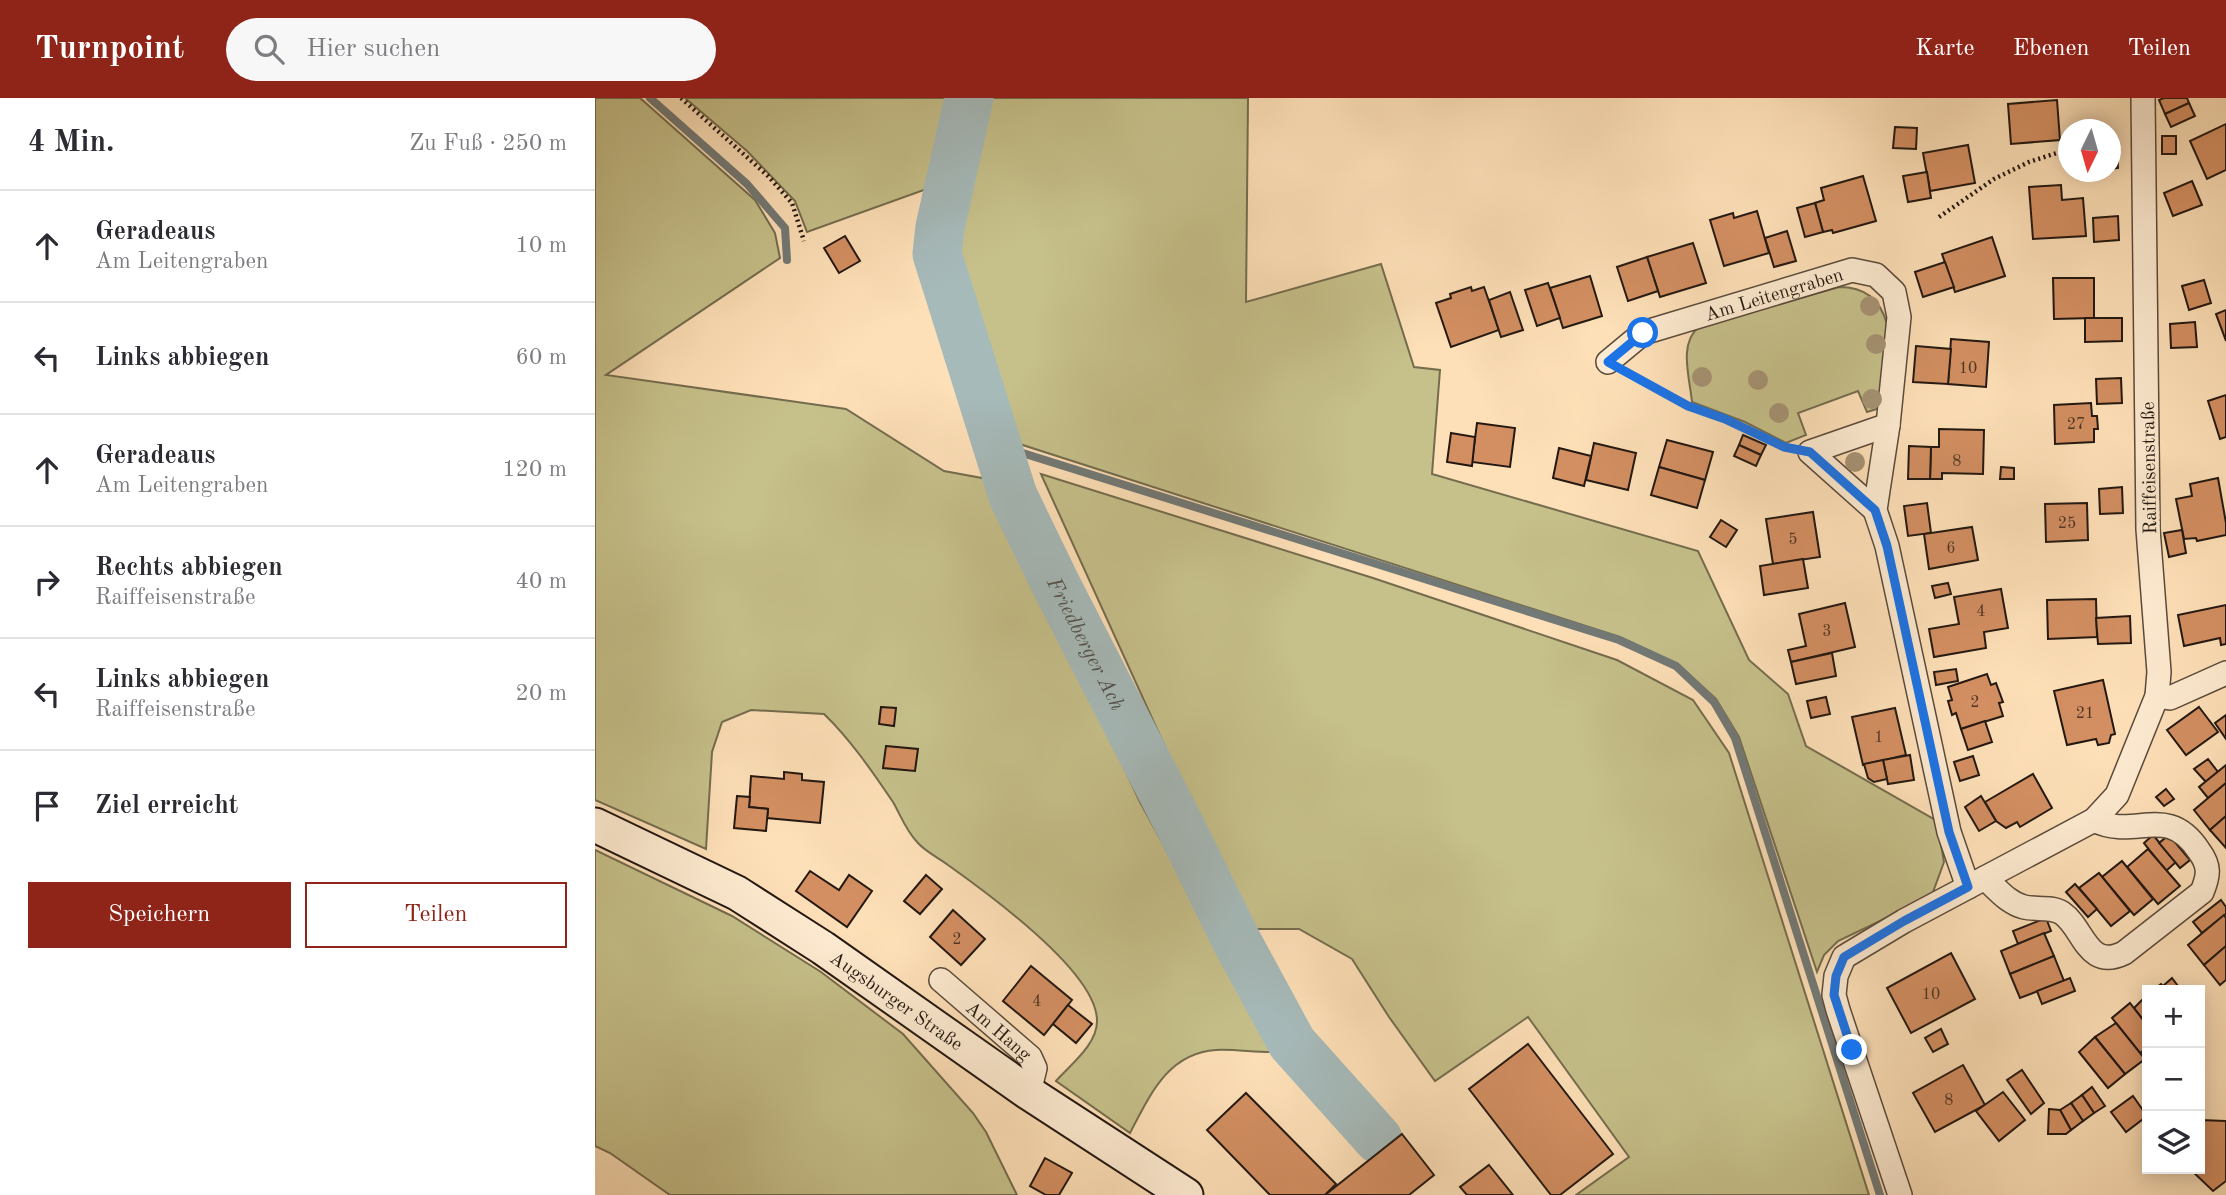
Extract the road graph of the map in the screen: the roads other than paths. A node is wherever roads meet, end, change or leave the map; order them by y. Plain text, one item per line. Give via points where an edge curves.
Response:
1 (2143, 98) edge
2 (1608, 362) road end
3 (1888, 425) junction
4 (1875, 510) junction
5 (2226, 673) edge
6 (2157, 696) junction
7 (2094, 820) junction
8 (595, 825) edge
9 (1976, 882) junction
10 (941, 980) dead end
11 (1029, 1093) junction
12 (1186, 1195) edge
13 (1900, 1195) edge

1 - 6 street, Raiffeisenstraße via 2148,529
2 - 3 street, Am Leitengraben via 1643,333 1852,270 1876,275 1894,292 1899,317
3 - 4 street, Am Leitengraben
3 - 4 street, Am Leitengraben via 1810,452
4 - 9 street, Am Leitengraben via 1887,546 1949,832
5 - 6 street via 2170,698
6 - 7 street, Raiffeisenstraße via 2117,795
7 - 9 street, Raiffeisenstraße
7 - 9 street via 2107,827 2158,824 2178,828 2208,863 2202,892 2124,953 2098,955 2065,915 2022,907
8 - 11 main road, Augsburger Straße via 737,893
9 - 13 street, Raiffeisenstraße via 1844,957 1836,976 1837,1010
10 - 11 street, Am Hang via 1030,1057 1035,1068
11 - 12 main road, Augsburger Straße

